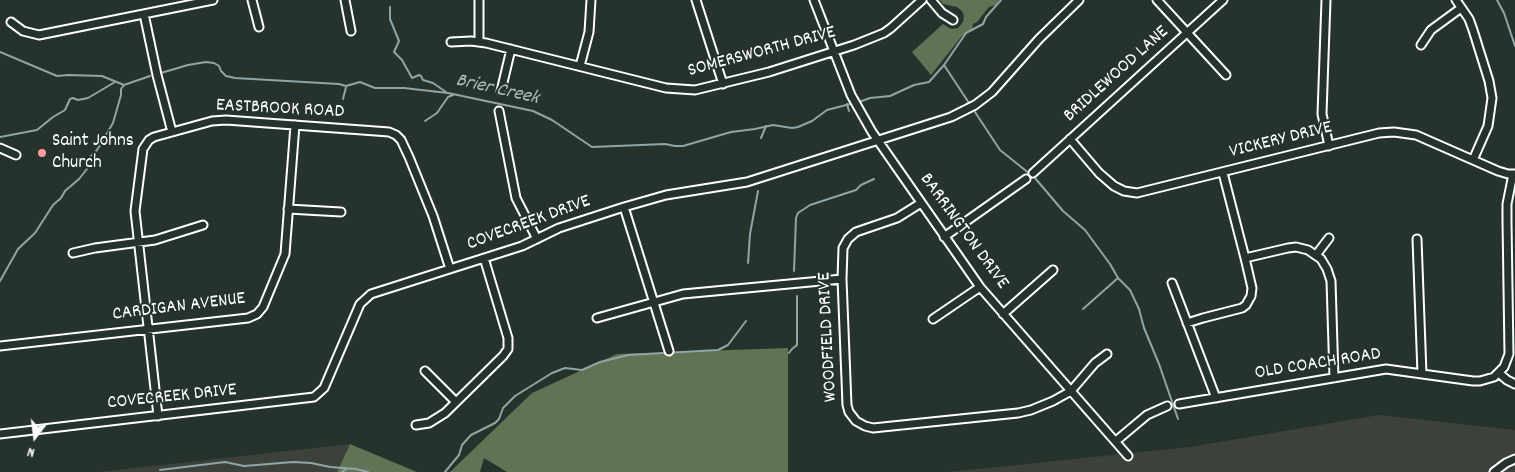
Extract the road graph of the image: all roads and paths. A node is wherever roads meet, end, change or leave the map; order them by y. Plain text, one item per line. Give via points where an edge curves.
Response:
1 (213, 0) edge
2 (252, 0) edge
3 (345, 0) edge
4 (479, 0) edge
5 (591, 0) edge
6 (696, 0) edge
7 (814, 0) edge
8 (922, 0) edge
9 (931, 0) edge
10 (1079, 0) edge
11 (1157, 0) edge
12 (1223, 0) edge
13 (1326, 0) edge
14 (1456, 0) edge
15 (1461, 8) junction
16 (144, 14) junction
17 (953, 20) dead end
18 (11, 22) dead end
19 (259, 27) dead end
20 (351, 31) dead end
21 (1187, 33) junction
22 (451, 42) dead end
23 (478, 42) junction
24 (1421, 45) dead end
25 (511, 49) junction
26 (834, 52) junction
27 (580, 66) junction
28 (1226, 75) dead end
29 (723, 84) junction
30 (500, 90) dead end
31 (499, 111) dead end
32 (295, 125) junction
33 (172, 132) junction
34 (878, 140) junction
35 (1070, 140) junction
36 (1328, 146) junction
37 (0, 148) edge
38 (16, 155) dead end
39 (1473, 160) junction
40 (1223, 172) junction
41 (1033, 173) dead end
42 (1514, 174) edge
43 (1026, 179) dead end
44 (921, 203) junction
45 (624, 208) junction
46 (288, 209) junction
47 (341, 212) dead end
48 (203, 225) dead end
49 (944, 237) junction
50 (1328, 238) dead end
51 (537, 239) junction
52 (1417, 239) dead end
53 (138, 242) junction
54 (73, 252) dead end
55 (1316, 255) junction
56 (484, 258) junction
57 (1245, 258) junction
58 (450, 269) junction
59 (1053, 270) dead end
60 (842, 278) junction
61 (1172, 283) dead end
62 (980, 287) junction
63 (654, 302) junction
64 (1003, 314) junction
65 (597, 318) dead end
66 (933, 320) dead end
67 (1187, 323) junction
68 (148, 329) junction
69 (0, 346) edge
70 (669, 351) dead end
71 (1107, 354) dead end
72 (425, 372) dead end
73 (1498, 373) junction
74 (1422, 374) junction
75 (1334, 378) junction
76 (1515, 384) edge
77 (1071, 391) junction
78 (1216, 398) junction
79 (456, 402) junction
80 (1179, 404) dead end
81 (1167, 406) dead end
82 (158, 416) junction
83 (416, 424) dead end
84 (0, 434) edge
85 (1116, 442) junction
86 (1128, 456) dead end
87 (1515, 459) edge
88 (1494, 472) edge

1 - 16 street
2 - 19 street
3 - 20 street
4 - 23 street
5 - 27 street
6 - 29 street
7 - 26 street, BARRINGTON DRIVE
8 - 26 street, SOMERSWORTH DRIVE via 884,33
9 - 17 street
10 - 34 street, COVECREEK DRIVE via 981,101 951,117
11 - 21 street
12 - 21 street, BRIDLEWOOD LANE
13 - 36 street via 1322,114
14 - 15 street
15 - 24 street via 1431,30
15 - 39 street via 1473,30 1492,98 1488,126
16 - 18 street via 39,35 23,31
16 - 33 street
21 - 28 street
21 - 35 street, BRIDLEWOOD LANE
22 - 23 street, SOMERSWORTH DRIVE
23 - 25 street, SOMERSWORTH DRIVE
25 - 27 street, SOMERSWORTH DRIVE
25 - 30 street
26 - 29 street, SOMERSWORTH DRIVE
26 - 34 street, BARRINGTON DRIVE via 851,95
27 - 29 street, SOMERSWORTH DRIVE via 672,89 695,90
31 - 51 street via 514,193
32 - 33 street, EASTBROOK ROAD via 217,120
32 - 46 street, CARDIGAN AVENUE
32 - 58 street, EASTBROOK ROAD via 389,132 400,138 433,216
33 - 53 street, EASTBROOK ROAD via 150,140 143,149 135,211
34 - 44 street, BARRINGTON DRIVE
34 - 45 street, COVECREEK DRIVE via 747,182 666,195
35 - 40 street, VICKERY DRIVE via 1107,181 1129,192 1145,192
35 - 41 street, BRIDLEWOOD LANE
36 - 39 street, VICKERY DRIVE via 1379,133 1400,132 1416,135
36 - 40 street, VICKERY DRIVE
37 - 38 street
39 - 42 street, VICKERY DRIVE
40 - 57 street
42 - 73 street via 1507,212 1509,350 1507,361
43 - 49 street
44 - 49 street, BARRINGTON DRIVE
44 - 60 street, WOODFIELD DRIVE via 897,218 850,236 843,248
45 - 51 street, COVECREEK DRIVE via 559,228
45 - 63 street
46 - 47 street
46 - 68 street, CARDIGAN AVENUE via 285,254 259,312 248,318
48 - 53 street via 164,238
49 - 62 street, BARRINGTON DRIVE
50 - 55 street
51 - 56 street, COVECREEK DRIVE
52 - 74 street
53 - 54 street
53 - 68 street, EASTBROOK ROAD
55 - 57 street via 1300,248 1288,248
55 - 75 street via 1326,266 1331,281
56 - 58 street, COVECREEK DRIVE
56 - 79 street via 508,338 508,349
57 - 67 street via 1252,288 1246,305
58 - 82 street, COVECREEK DRIVE via 376,291 365,298 324,388 314,397
59 - 64 street
60 - 63 street via 698,291
60 - 77 street, WOODFIELD DRIVE via 847,405 859,423 873,428 1018,413 1041,407
61 - 67 street
62 - 64 street, BARRINGTON DRIVE
62 - 66 street
63 - 65 street
63 - 70 street
64 - 77 street, BARRINGTON DRIVE
67 - 78 street
68 - 69 street, CARDIGAN AVENUE
68 - 82 street, EASTBROOK ROAD
71 - 77 street, WOODFIELD DRIVE
72 - 79 street
73 - 74 street, OLD COACH ROAD via 1480,381
73 - 76 street
74 - 75 street, OLD COACH ROAD via 1386,369
75 - 78 street, OLD COACH ROAD
77 - 85 street, BARRINGTON DRIVE
78 - 80 street, OLD COACH ROAD
79 - 83 street via 435,420
81 - 85 street via 1147,415
82 - 84 street, COVECREEK DRIVE
85 - 86 street, BARRINGTON DRIVE
87 - 88 street

